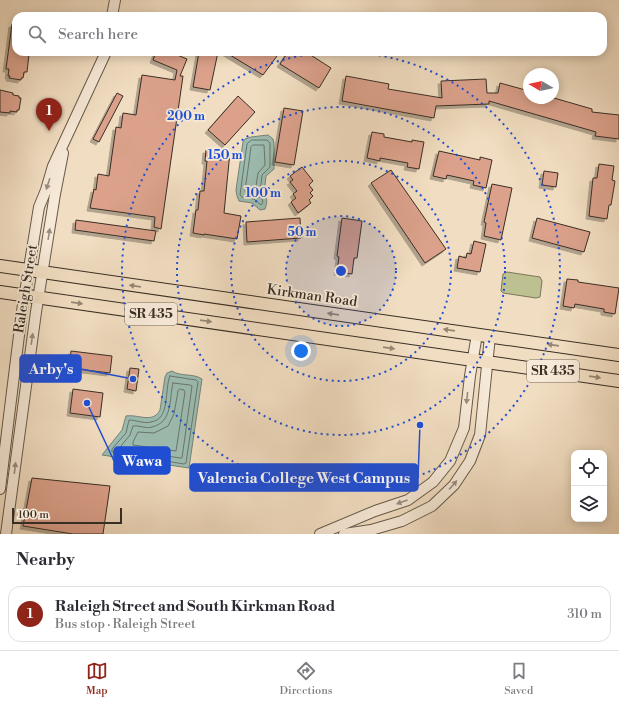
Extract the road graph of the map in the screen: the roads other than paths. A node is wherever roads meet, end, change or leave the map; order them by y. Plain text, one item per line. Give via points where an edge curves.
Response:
1 (115, 0) edge
2 (113, 12) edge
3 (104, 56) edge
4 (65, 144) junction
5 (0, 266) edge
6 (29, 270) junction
7 (43, 272) junction
8 (0, 292) edge
9 (25, 295) junction
10 (39, 298) junction
11 (477, 334) junction
12 (490, 336) junction
13 (619, 355) edge
14 (473, 360) junction
15 (488, 362) junction
16 (619, 381) edge
17 (0, 489) edge
18 (6, 534) edge
19 (320, 534) edge
20 (344, 534) edge

1 - 2 street
3 - 4 street, Raleigh Street
4 -> 6 street, Raleigh Street via 53,166 39,207
7 -> 4 street, Raleigh Street
5 - 6 main road, Kirkman Road / SR 435
6 - 7 main road, Kirkman Road / SR 435
6 - 9 street, Raleigh Street
7 - 10 street, Raleigh Street
11 -> 7 main road, Kirkman Road / SR 435
8 - 9 main road, SR 435
9 - 10 main road, SR 435
9 - 17 street, Raleigh Street
10 -> 14 main road, SR 435
18 -> 10 street, Raleigh Street
11 - 12 main road, Kirkman Road / SR 435
11 - 14 street
13 -> 12 main road, Kirkman Road / SR 435
12 - 15 street
14 - 15 main road, SR 435
14 -> 19 street via 464,428 450,461 433,482 408,500
15 -> 16 main road, SR 435
20 -> 15 street via 371,530 402,521 432,506 454,485 470,461 480,435

